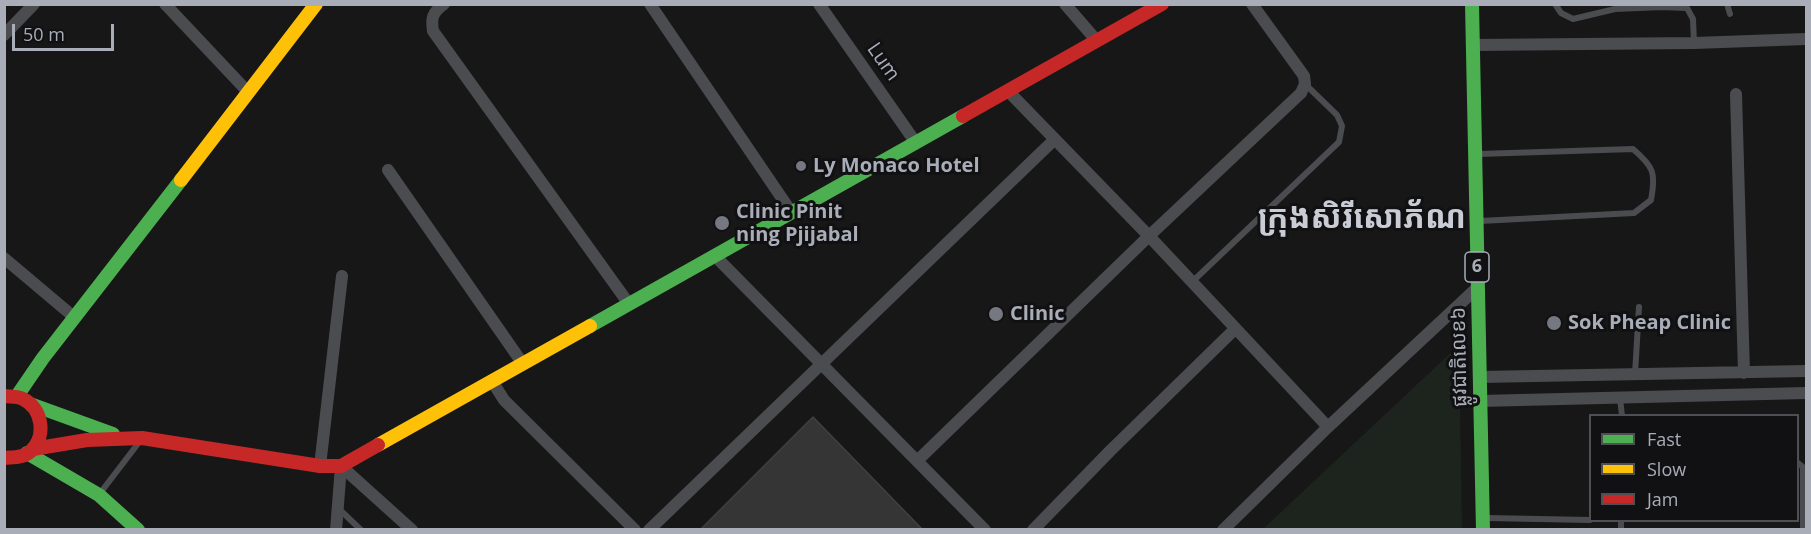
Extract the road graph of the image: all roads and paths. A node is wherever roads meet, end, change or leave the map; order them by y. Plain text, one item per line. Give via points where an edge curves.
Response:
1 (34, 4) edge
2 (165, 4) edge
3 (316, 4) edge
4 (444, 4) edge
5 (650, 4) edge
6 (819, 4) edge
7 (1065, 4) edge
8 (1162, 4) edge
9 (1252, 4) edge
10 (1472, 4) edge
11 (1555, 4) edge
12 (1727, 4) edge
13 (1614, 7) edge
14 (1730, 14) dead end
15 (4, 35) edge
16 (1806, 39) edge
17 (1098, 41) junction
18 (1694, 43) junction
19 (1473, 45) junction
20 (1305, 84) junction
21 (248, 92) junction
22 (1009, 92) junction
23 (1736, 94) dead end
24 (1054, 140) junction
25 (916, 143) junction
26 (1475, 154) junction
27 (388, 170) dead end
28 (792, 213) junction
29 (1476, 221) junction
30 (1149, 236) junction
31 (716, 256) junction
32 (4, 258) edge
33 (342, 276) dead end
34 (1191, 283) junction
35 (1478, 287) junction
36 (629, 304) junction
37 (1639, 307) dead end
38 (74, 317) junction
39 (1235, 329) junction
40 (523, 363) junction
41 (821, 364) junction
42 (1806, 371) edge
43 (1744, 373) junction
44 (1635, 374) junction
45 (1480, 377) junction
46 (492, 381) junction
47 (1806, 393) edge
48 (10, 396) edge
49 (1620, 398) junction
50 (1480, 401) junction
51 (33, 405) junction
52 (1622, 414) edge
53 (1328, 427) junction
54 (122, 437) junction
55 (142, 438) junction
56 (30, 451) junction
57 (4, 458) edge
58 (917, 461) junction
59 (1799, 465) edge
60 (320, 466) junction
61 (341, 466) junction
62 (99, 495) junction
63 (338, 508) junction
64 (1589, 520) edge
65 (1483, 524) edge
66 (138, 530) edge
67 (336, 530) edge
68 (361, 530) edge
69 (412, 530) edge
70 (635, 530) edge
71 (649, 530) edge
72 (985, 530) edge
73 (1033, 530) edge
74 (1223, 530) edge
75 (1803, 530) edge

1 - 15 street
2 - 21 street
3 - 21 main road
4 - 36 street via 434,11 433,32
5 - 28 street
6 - 25 street, Lum
7 - 17 street
8 - 17 main road
9 - 20 street via 1304,75
10 - 19 main road, ផ្លូវជាតិលេខ៦ / 6
11 - 13 lane via 1561,13 1573,19
12 - 14 lane
13 - 18 lane via 1687,8 1693,19
16 - 18 street
17 - 22 main road
18 - 19 street
19 - 26 main road, ផ្លូវជាតិលេខ៦ / 6
20 - 30 street
20 - 34 lane via 1337,115 1342,126 1339,141
21 - 38 main road
22 - 24 street
22 - 25 main road
23 - 43 street
24 - 30 street
24 - 41 street
25 - 28 main road
26 - 29 main road, ផ្លូវជាតិលេខ៦ / 6
26 - 29 lane via 1633,149 1649,162 1654,181 1651,200 1634,213
27 - 40 street
28 - 31 main road
29 - 35 main road, ផ្លូវជាតិលេខ៦ / 6
30 - 34 street
30 - 58 street
31 - 36 main road
31 - 41 street
32 - 38 street
33 - 60 street
34 - 39 street
35 - 45 main road, ផ្លូវជាតិលេខ៦ / 6
35 - 53 street
36 - 40 main road
37 - 44 lane
38 - 48 main road
39 - 53 street
39 - 73 street
40 - 46 main road
41 - 58 street
41 - 71 street
42 - 43 street
43 - 44 street
44 - 45 street
45 - 50 main road, ផ្លូវជាតិលេខ៦ / 6
46 - 61 main road
46 - 70 street via 504,400
47 - 49 street
48 - 51 main road via 26,399
49 - 50 street
49 - 52 lane
50 - 65 main road, ផ្លូវជាតិលេខ៦ / 6
51 - 54 main road
51 - 56 main road via 41,432
53 - 74 street
54 - 55 main road
54 - 56 main road via 62,443
55 - 60 main road
55 - 62 lane
56 - 57 main road via 18,458
56 - 62 main road
58 - 72 street
59 - 75 lane via 1803,468
60 - 61 main road
61 - 63 street
61 - 69 street
62 - 66 main road
63 - 67 street
63 - 68 lane
64 - 65 lane

